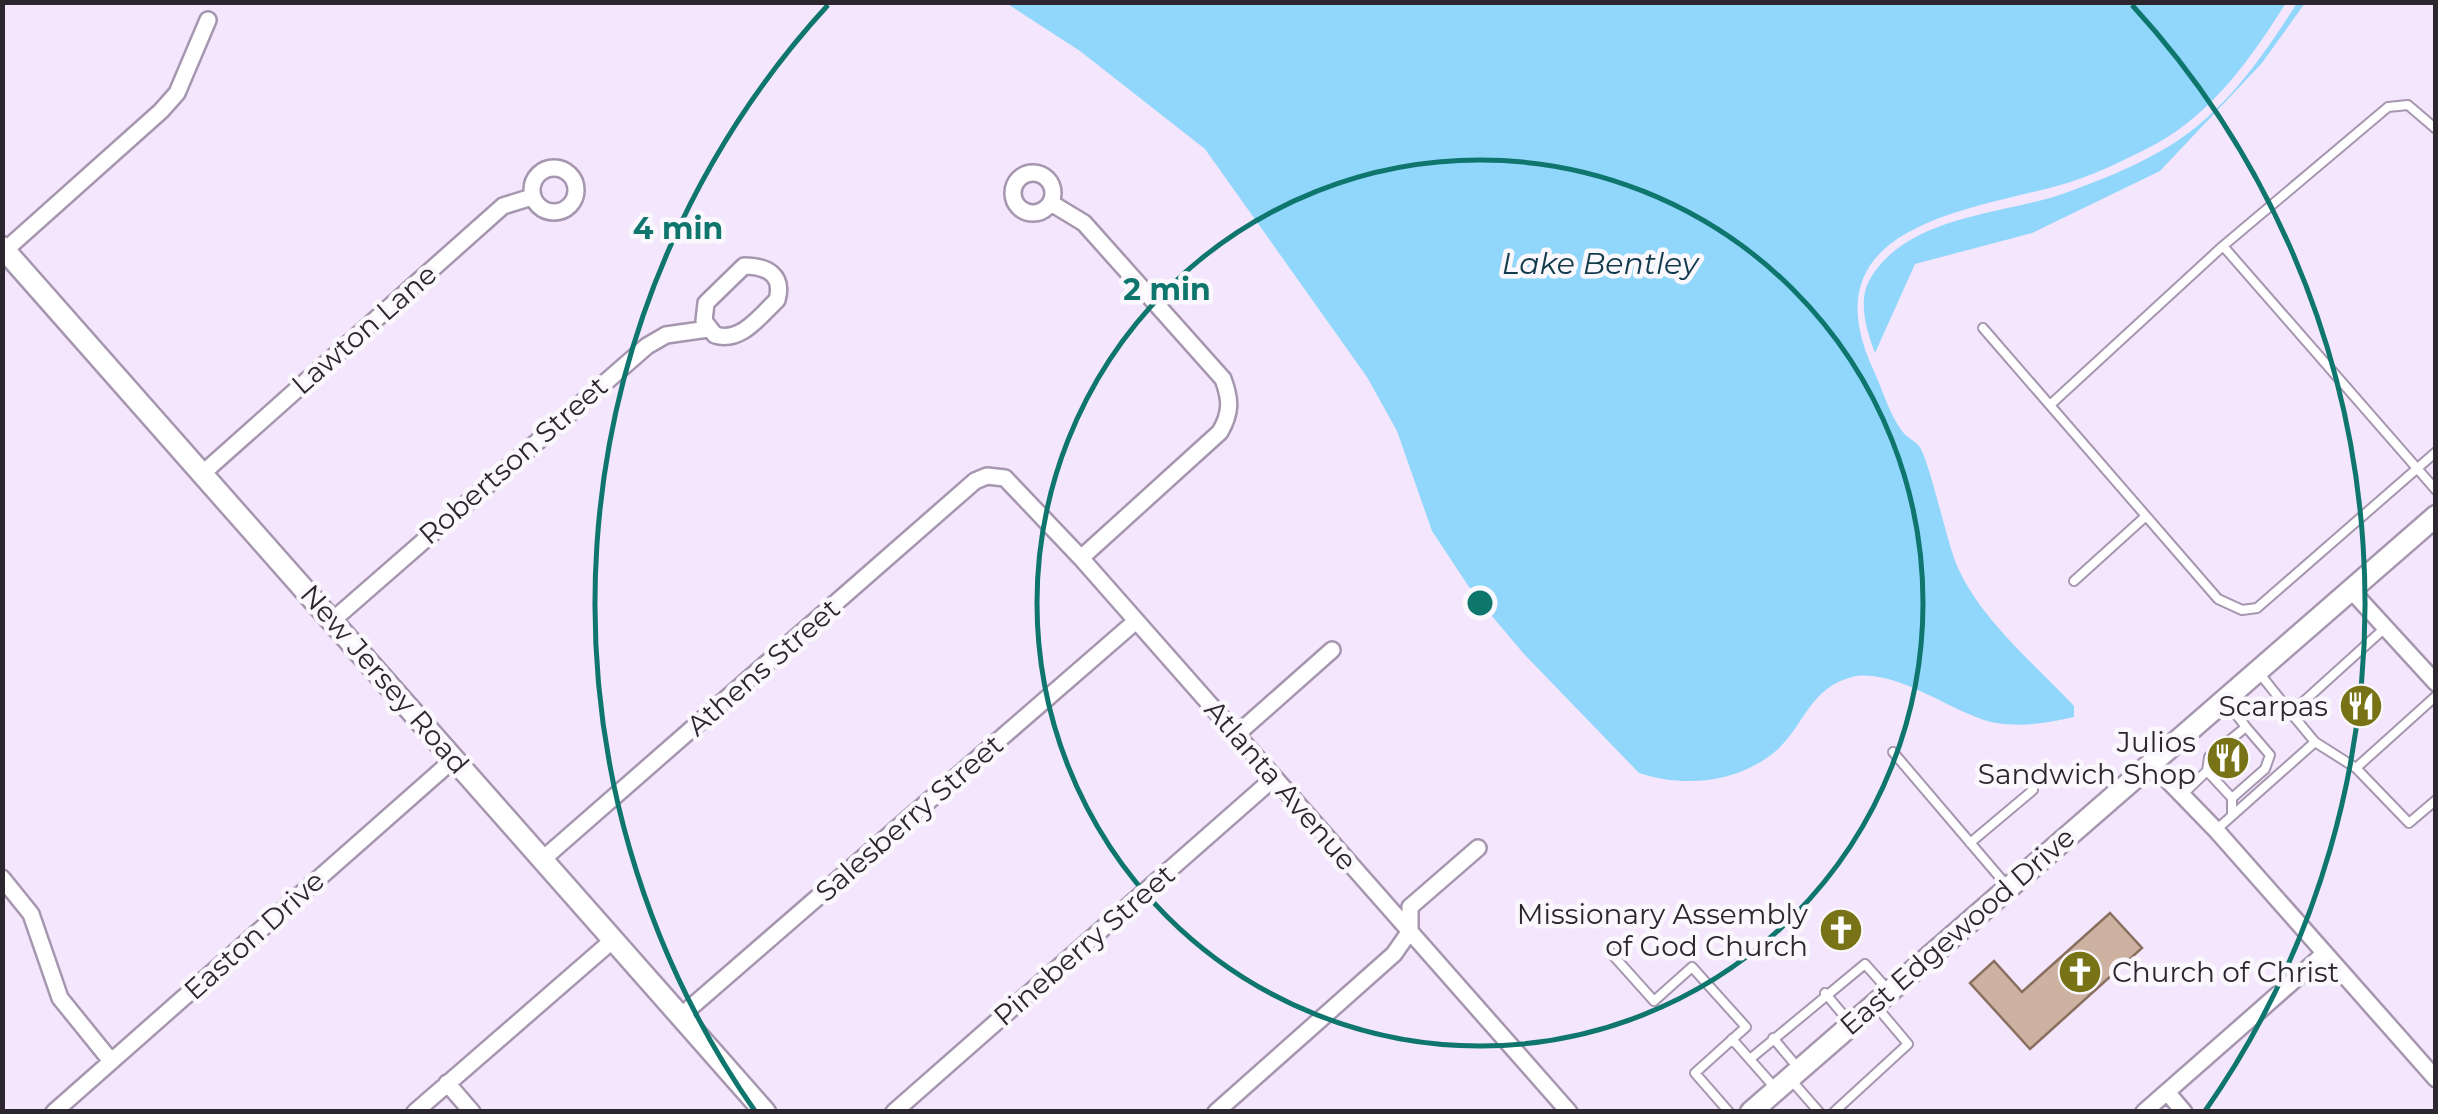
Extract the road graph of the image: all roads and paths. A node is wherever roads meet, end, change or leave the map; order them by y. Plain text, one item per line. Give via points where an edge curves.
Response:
1 (208, 20) dead end
2 (2436, 129) edge
3 (532, 197) dead end
4 (1051, 203) dead end
5 (2222, 246) junction
6 (4, 251) edge
7 (1983, 328) dead end
8 (708, 330) junction
9 (2050, 404) junction
10 (2436, 452) edge
11 (2417, 468) junction
12 (202, 472) junction
13 (984, 477) joint
14 (2436, 490) edge
15 (2146, 516) junction
16 (2436, 516) edge
17 (1081, 558) junction
18 (2074, 580) dead end
19 (2350, 590) junction
20 (333, 620) junction
21 (1136, 620) junction
22 (2386, 627) junction
23 (1332, 650) dead end
24 (2257, 670) junction
25 (2436, 683) edge
26 (2436, 696) edge
27 (2224, 699) junction
28 (2290, 712) junction
29 (2246, 727) junction
30 (1236, 735) junction
31 (2315, 742) junction
32 (1893, 752) dead end
33 (454, 759) junction
34 (2150, 762) junction
35 (2356, 768) junction
36 (2207, 770) junction
37 (1274, 778) junction
38 (2033, 790) dead end
39 (2182, 794) junction
40 (2232, 798) junction
41 (2436, 800) edge
42 (2232, 815) junction
43 (2216, 830) junction
44 (1970, 843) junction
45 (1478, 848) dead end
46 (543, 859) junction
47 (2, 878) edge
48 (2008, 887) junction
49 (1410, 931) junction
50 (613, 940) junction
51 (1612, 953) dead end
52 (2324, 954) junction
53 (1824, 994) junction
54 (1882, 997) junction
55 (682, 1016) junction
56 (1851, 1024) junction
57 (1773, 1038) junction
58 (1732, 1040) junction
59 (1750, 1059) junction
60 (112, 1061) junction
61 (1788, 1079) junction
62 (2436, 1079) edge
63 (448, 1083) junction
64 (2167, 1092) junction
65 (1558, 1099) junction
66 (54, 1112) edge
67 (415, 1112) edge
68 (472, 1112) edge
69 (765, 1112) edge
70 (894, 1112) edge
71 (1216, 1112) edge
72 (1543, 1112) edge
73 (1569, 1112) edge
74 (1729, 1112) edge
75 (1751, 1112) edge
76 (1819, 1112) edge
77 (1834, 1112) edge
78 (2144, 1112) edge
79 (2184, 1112) edge

1 - 6 street via 176,93 161,111
2 - 5 lane via 2408,105 2388,107
3 - 12 street, Lawton Lane via 503,206
4 - 17 street via 1084,223 1222,379 1230,397 1220,432
5 - 9 lane
5 - 11 lane
6 - 12 street, New Jersey Road
7 - 9 lane
8 - 8 street, Robertson Street via 724,338 741,332 777,300 774,274 744,266 706,304
8 - 20 street, Robertson Street via 666,335 647,346
9 - 15 lane
10 - 11 lane
11 - 14 lane
11 - 15 lane via 2257,608 2242,610 2218,599
12 - 20 street, New Jersey Road
13 - 17 street, Atlanta Avenue via 1005,478
13 - 46 street, Athens Street
15 - 18 lane
16 - 19 street, East Edgewood Drive
17 - 21 street, Atlanta Avenue
19 - 22 street
19 - 24 street, East Edgewood Drive
20 - 33 street, New Jersey Road
21 - 30 street, Atlanta Avenue
21 - 55 street, Salesberry Street
22 - 25 street
22 - 28 lane
23 - 30 street
24 - 27 street, East Edgewood Drive
24 - 28 lane
26 - 35 lane
27 - 29 lane
27 - 34 street, East Edgewood Drive
28 - 31 lane
29 - 36 lane via 2209,757
29 - 40 lane via 2270,755
30 - 37 street, Atlanta Avenue
31 - 35 lane
31 - 42 lane
32 - 44 lane
33 - 46 street, New Jersey Road
33 - 60 street, Easton Drive
34 - 39 street
34 - 48 street, East Edgewood Drive
35 - 41 lane via 2409,824
36 - 39 lane
36 - 40 lane
37 - 49 street, Atlanta Avenue
37 - 70 street, Pineberry Street
38 - 44 lane
39 - 43 street
40 - 42 lane
42 - 43 lane
43 - 52 street
44 - 48 lane
45 - 49 street via 1410,907
46 - 50 street, New Jersey Road
47 - 60 street via 31,914 60,998
48 - 54 street, East Edgewood Drive
49 - 65 street, Atlanta Avenue
49 - 71 street via 1394,954
50 - 55 street, New Jersey Road
50 - 63 street
51 - 58 lane via 1654,1000 1692,967 1746,1027
52 - 62 street
52 - 64 street
53 - 54 lane via 1865,964
53 - 56 lane
53 - 57 lane
54 - 56 street, East Edgewood Drive
54 - 77 lane via 1908,1044
55 - 69 street, New Jersey Road
56 - 61 street, East Edgewood Drive
57 - 59 lane
57 - 61 lane
58 - 59 lane
58 - 74 lane via 1695,1072
59 - 61 lane
60 - 66 street, Easton Drive
61 - 75 street, East Edgewood Drive
61 - 76 lane
63 - 67 street
63 - 68 street
64 - 78 street
64 - 79 street
65 - 72 street
65 - 73 street, Atlanta Avenue

